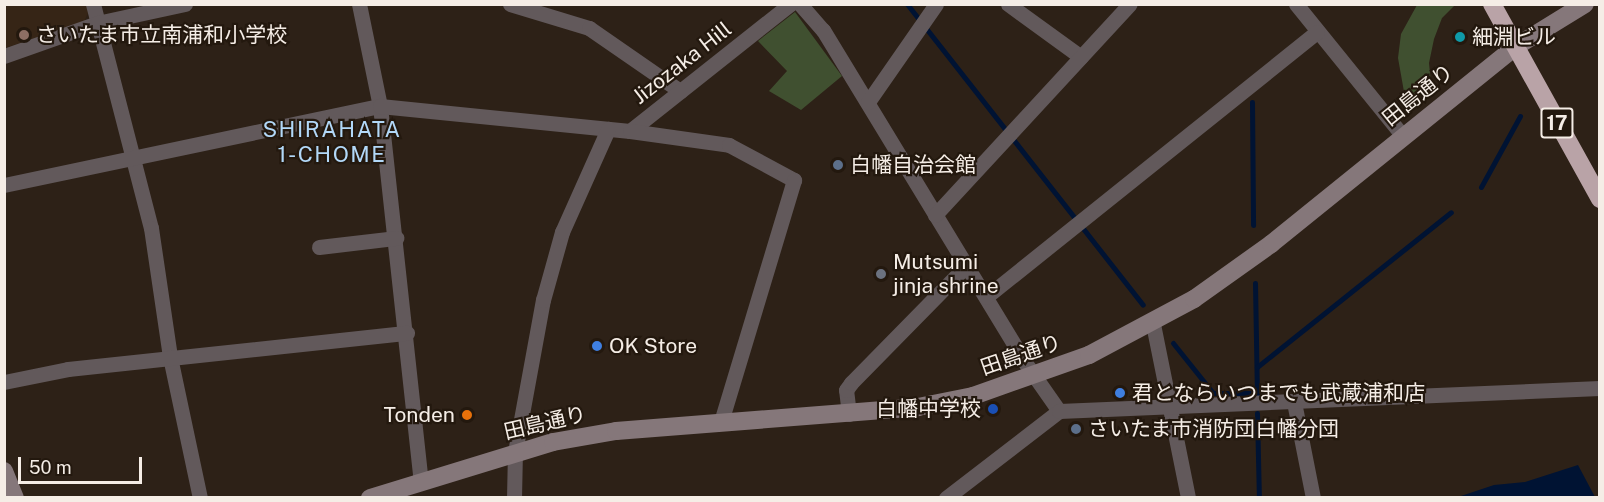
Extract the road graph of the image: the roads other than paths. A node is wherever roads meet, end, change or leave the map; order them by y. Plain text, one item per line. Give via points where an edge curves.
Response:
1 (93, 4) edge
2 (185, 4) edge
3 (359, 4) edge
4 (510, 4) edge
5 (936, 4) edge
6 (1008, 4) edge
7 (1130, 4) edge
8 (1296, 4) edge
9 (1492, 4) edge
10 (1585, 4) edge
11 (792, 5) edge
12 (97, 23) junction
13 (1317, 32) junction
14 (1515, 47) junction
15 (4, 56) edge
16 (1082, 57) junction
17 (680, 91) junction
18 (868, 102) junction
19 (380, 106) junction
20 (608, 129) junction
21 (630, 131) junction
22 (1403, 136) junction
23 (131, 158) junction
24 (4, 184) edge
25 (1599, 199) edge
26 (935, 215) junction
27 (396, 238) junction
28 (319, 247) dead end
29 (967, 265) junction
30 (986, 297) junction
31 (1152, 324) junction
32 (407, 333) junction
33 (170, 357) junction
34 (1033, 376) junction
35 (4, 382) edge
36 (1599, 388) edge
37 (1294, 402) junction
38 (1171, 406) junction
39 (1059, 411) junction
40 (849, 414) junction
41 (721, 422) junction
42 (515, 452) junction
43 (4, 471) edge
44 (421, 481) junction
45 (371, 497) edge
46 (15, 498) edge
47 (200, 498) edge
48 (514, 498) edge
49 (946, 498) edge
50 (1188, 498) edge
51 (1312, 498) edge

1 - 12 street
2 - 12 street
3 - 19 street
4 - 17 street via 588,28
5 - 18 street
6 - 16 street
7 - 16 street
8 - 13 street
9 - 14 highway, 17
10 - 14 main road, 田島通り
11 - 17 street, Jizozaka Hill
11 - 18 street via 823,30
12 - 15 street
12 - 23 street
13 - 22 street
13 - 30 street
14 - 22 main road, 田島通り
14 - 25 highway, 17
16 - 26 street
17 - 21 street, Jizozaka Hill
18 - 26 street
19 - 20 street
19 - 23 street
19 - 27 street
20 - 21 street
20 - 42 street via 562,232 543,300
21 - 41 street via 729,145 794,180
22 - 31 main road, 田島通り via 1271,244
23 - 24 street
23 - 33 street via 151,228
26 - 29 street
27 - 28 street
27 - 32 street
29 - 30 street
29 - 40 street via 850,383 846,390
30 - 34 street
31 - 34 main road, 田島通り
31 - 38 street
32 - 33 street
32 - 44 street
33 - 35 street via 68,369
33 - 47 street
34 - 39 street
34 - 40 main road, 田島通り via 973,396
36 - 37 street
37 - 38 street
37 - 51 street
38 - 39 street
38 - 50 street
39 - 49 street
40 - 41 main road, 田島通り
41 - 42 main road, 田島通り via 616,431
42 - 44 main road, 田島通り
42 - 48 street
43 - 46 main road
44 - 45 main road, 田島通り

